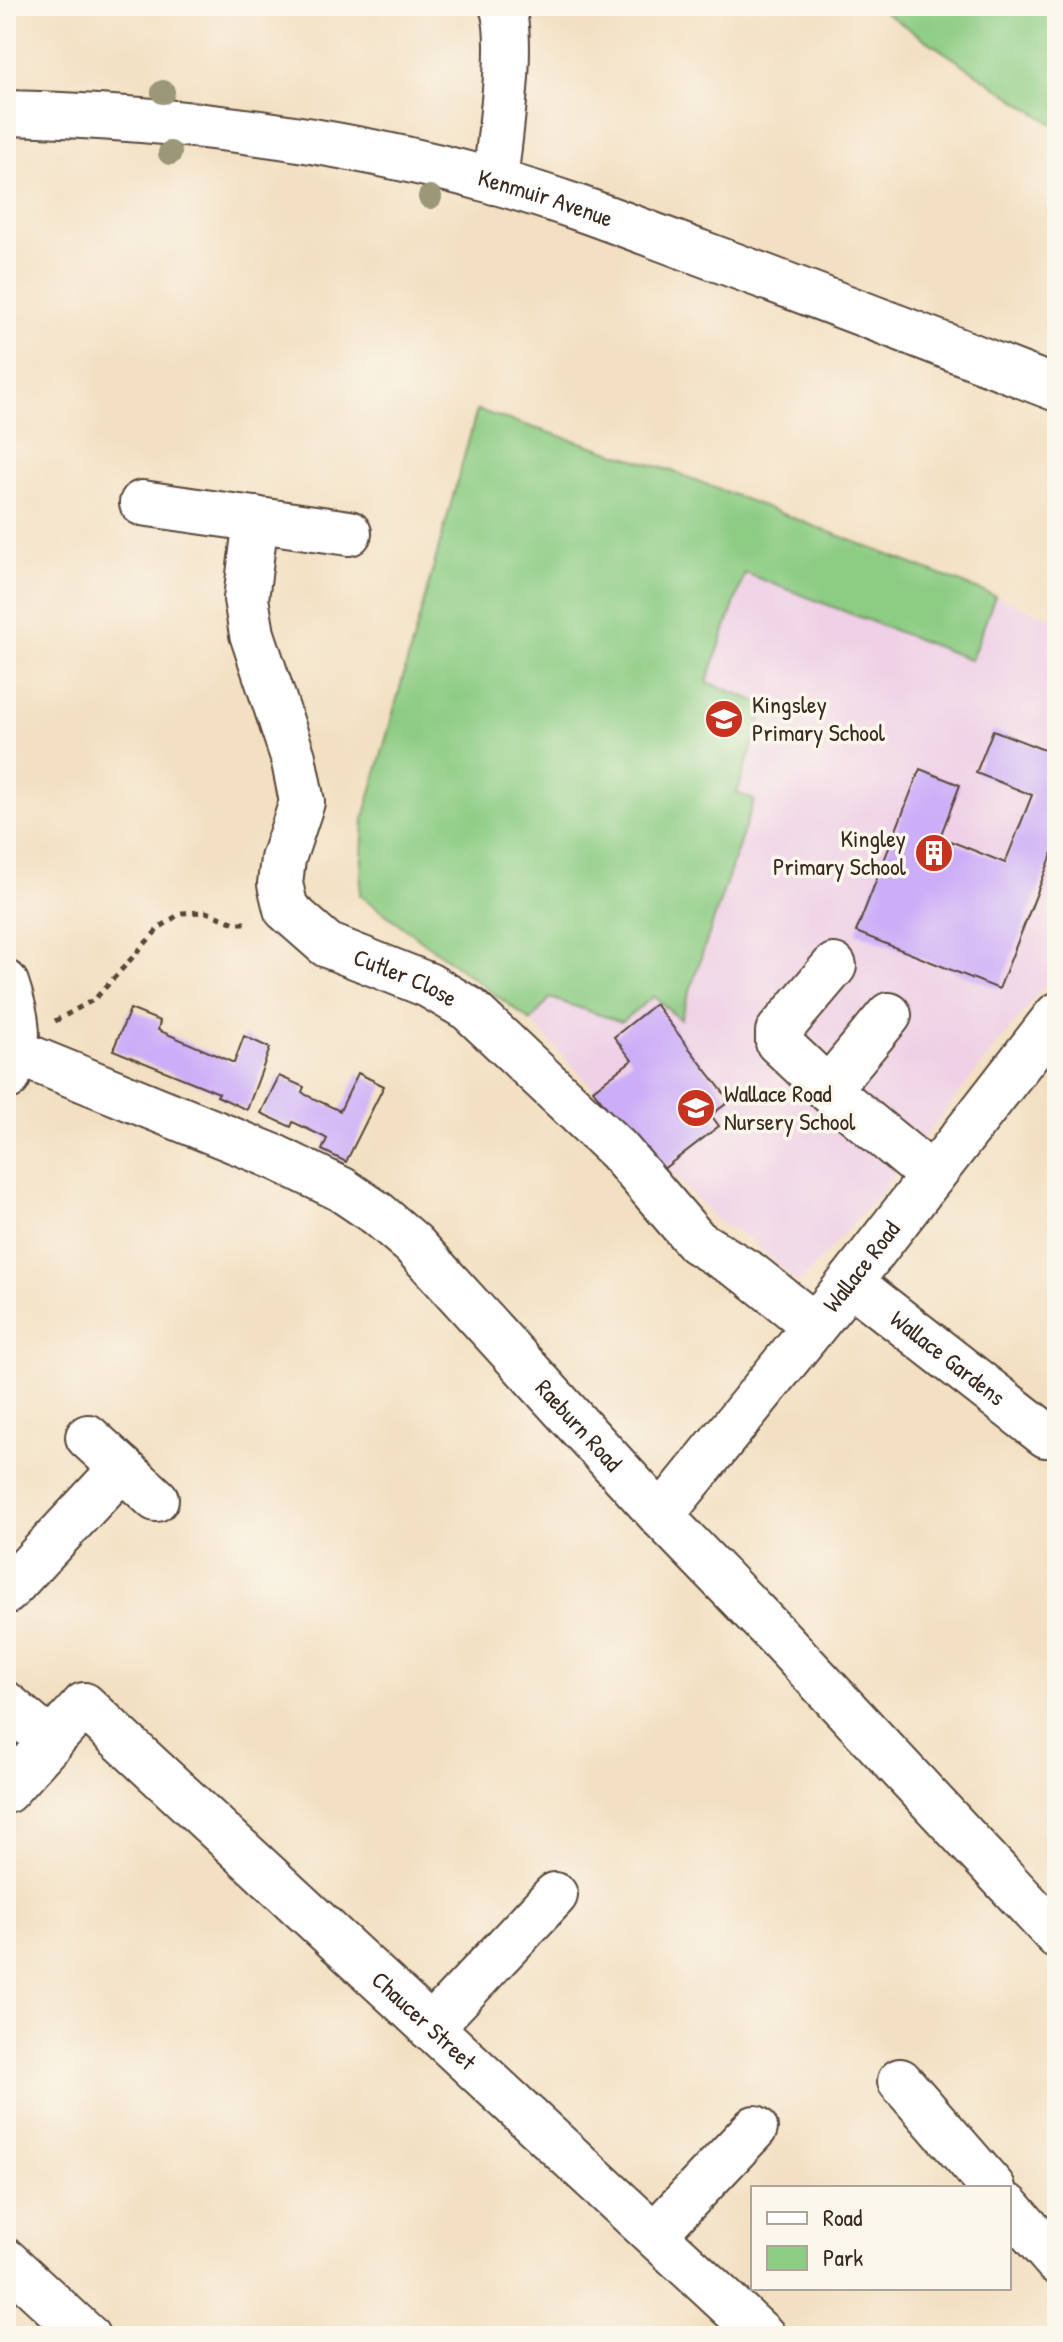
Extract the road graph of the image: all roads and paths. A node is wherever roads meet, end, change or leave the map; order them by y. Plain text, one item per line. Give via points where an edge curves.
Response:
1 (502, 6) edge
2 (6, 113) edge
3 (495, 182) junction
4 (1057, 389) edge
5 (142, 503) dead end
6 (256, 519) junction
7 (349, 533) dead end
8 (286, 909) junction
9 (834, 966) dead end
10 (6, 983) edge
11 (889, 1015) dead end
12 (1049, 1040) edge
13 (10, 1060) edge
14 (828, 1089) junction
15 (932, 1176) junction
16 (850, 1282) junction
17 (814, 1325) junction
18 (1046, 1435) dead end
19 (88, 1437) dead end
20 (122, 1468) junction
21 (156, 1499) dead end
22 (661, 1516) junction
23 (6, 1592) edge
24 (6, 1704) edge
25 (51, 1742) junction
26 (6, 1791) edge
27 (555, 1895) dead end
28 (1057, 1936) edge
29 (430, 2028) junction
30 (900, 2081) dead end
31 (755, 2128) dead end
32 (991, 2186) edge
33 (1011, 2209) edge
34 (655, 2234) junction
35 (6, 2261) edge
36 (1057, 2262) edge
37 (87, 2336) edge
38 (763, 2336) edge

1 - 3 street via 507,45
2 - 3 street, Kenmuir Avenue via 233,129 356,149
3 - 4 street, Kenmuir Avenue via 629,226
5 - 6 street
6 - 7 street
6 - 8 street via 246,599 302,802 283,859 280,884
8 - 13 path via 251,923 206,912 181,913 159,928 95,999 62,1016
8 - 17 street, Cutler Close via 327,945 428,985 469,1009 618,1150 697,1242 750,1274
9 - 14 street via 776,1037
10 - 13 street via 17,1024
11 - 14 street
12 - 15 street, Wallace Road
13 - 22 street, Raeburn Road via 277,1158 378,1214 413,1244
14 - 15 street
15 - 16 street, Wallace Road
16 - 17 street, Wallace Road
16 - 18 street, Wallace Gardens
17 - 22 street, Wallace Road
19 - 20 street
20 - 21 street
20 - 23 street
22 - 28 street, Raeburn Road
24 - 25 street
25 - 26 street
25 - 29 street, Chaucer Street via 84,1705
27 - 29 street
29 - 34 street, Chaucer Street
30 - 32 street
31 - 34 street
33 - 36 street
34 - 38 street, Chaucer Street
35 - 37 street

